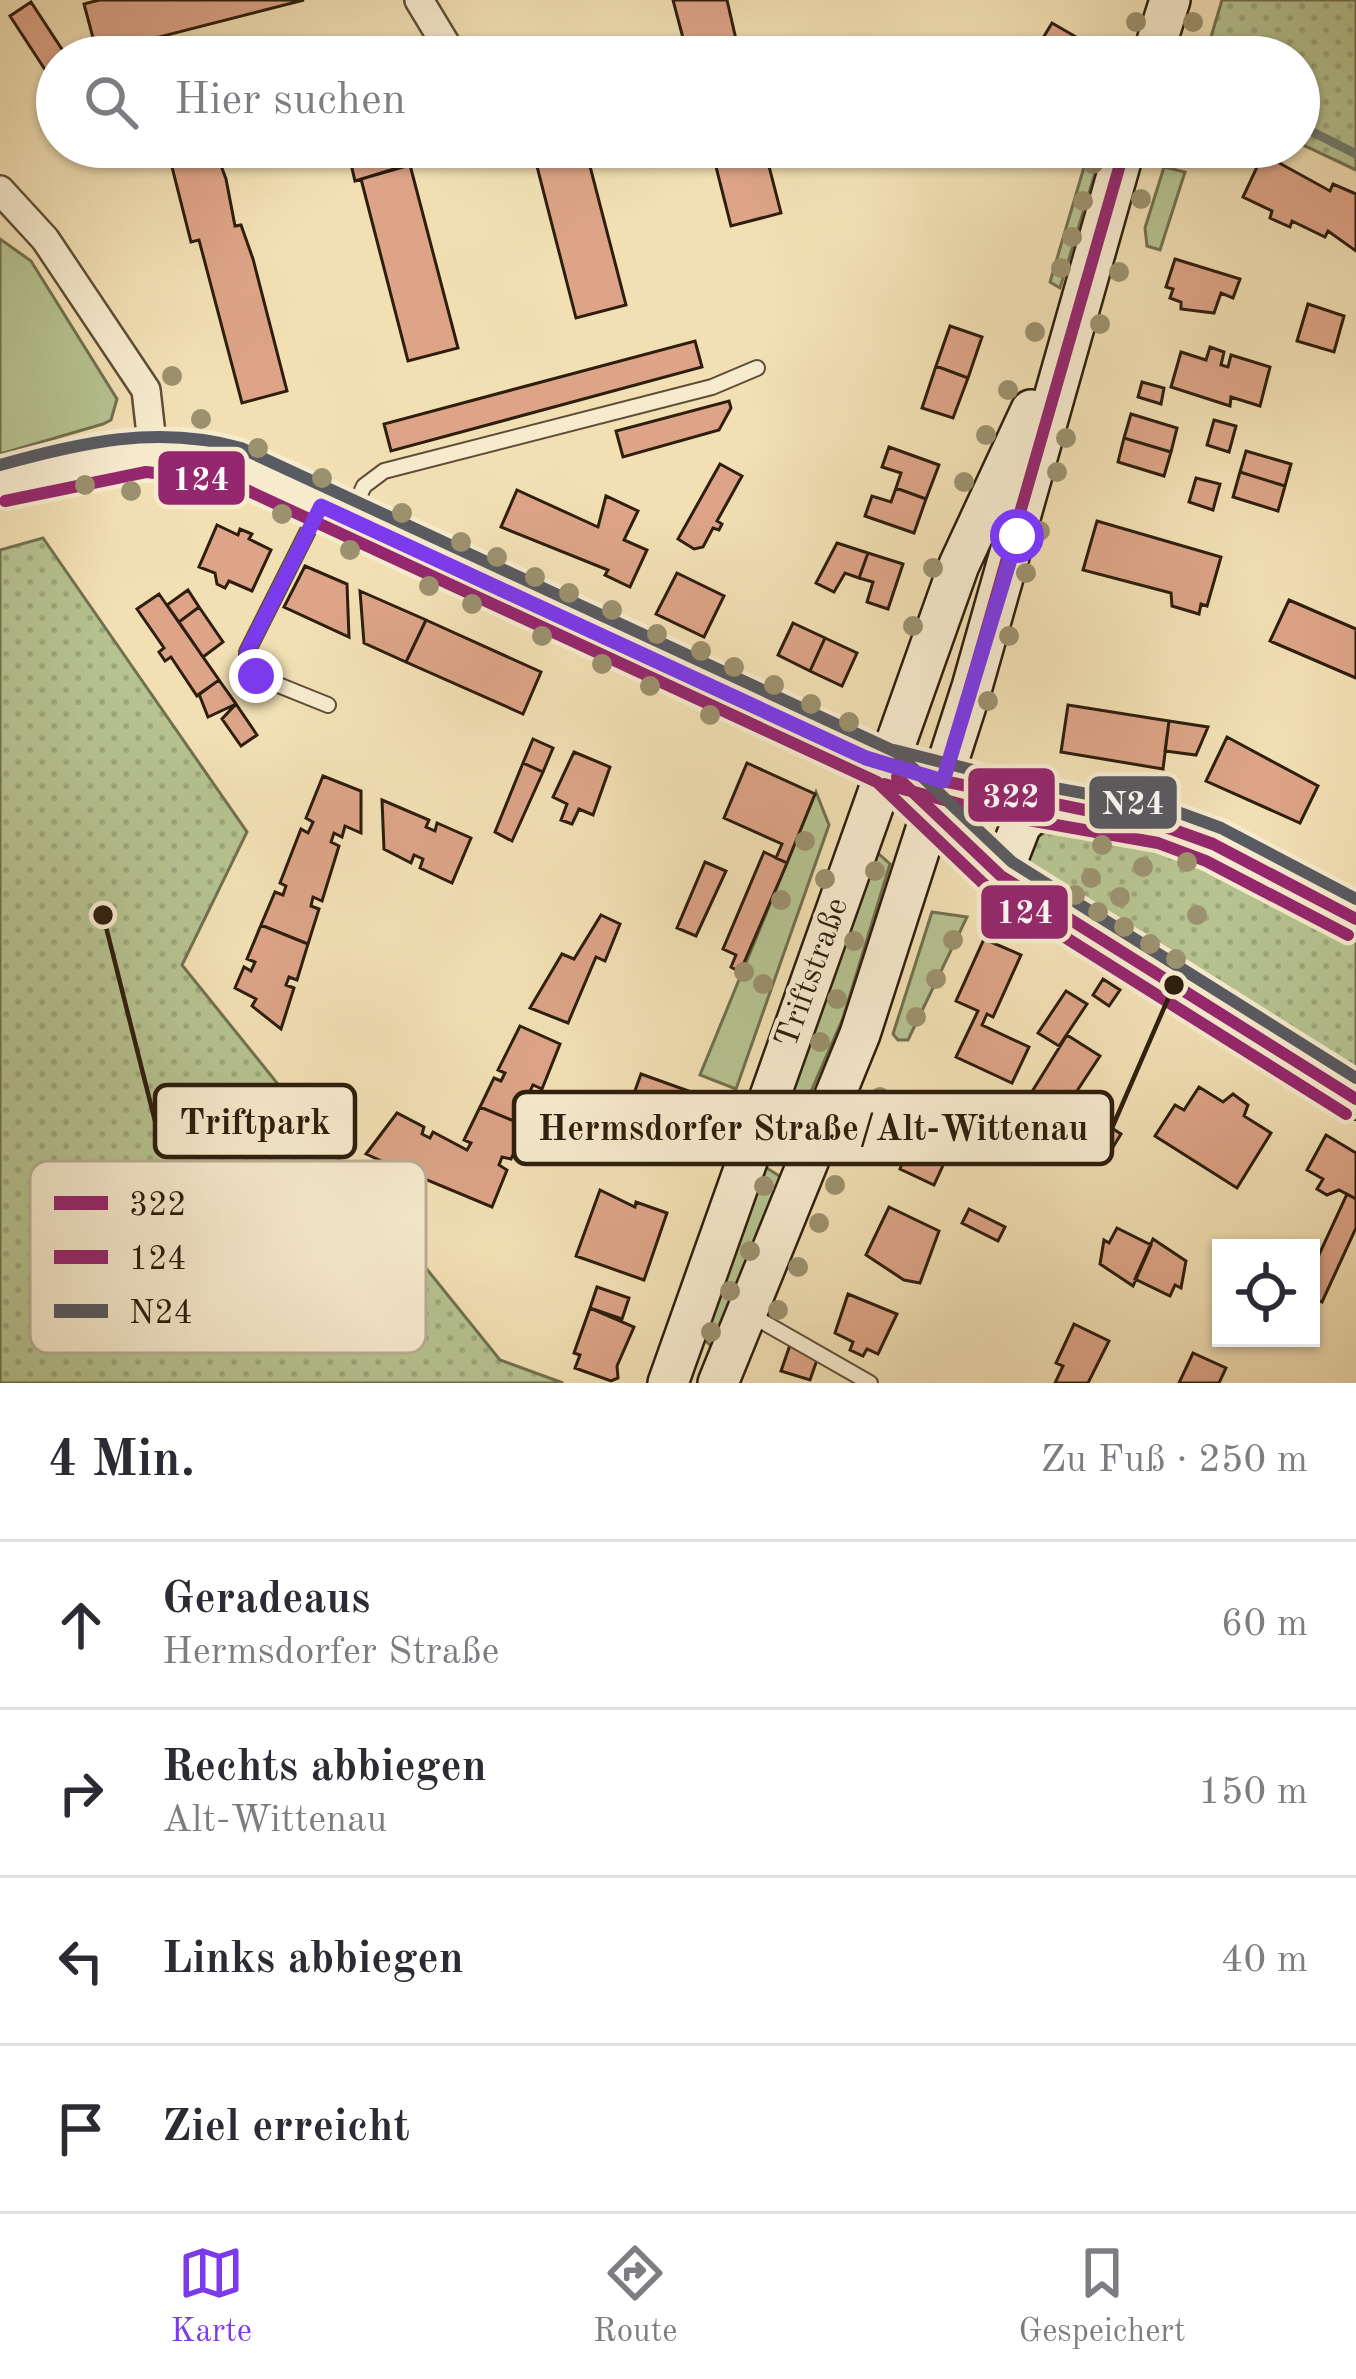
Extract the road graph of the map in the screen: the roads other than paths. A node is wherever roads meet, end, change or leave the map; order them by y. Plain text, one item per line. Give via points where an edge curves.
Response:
1 (419, 0) edge
2 (1169, 0) edge
3 (445, 36) edge
4 (1158, 36) edge
5 (1119, 168) edge
6 (0, 190) edge
7 (1072, 322) junction
8 (757, 368) dead end
9 (153, 452) junction
10 (0, 484) edge
11 (335, 512) junction
12 (328, 705) dead end
13 (886, 766) junction
14 (938, 796) junction
15 (1041, 804) junction
16 (1001, 876) junction
17 (1356, 919) edge
18 (1356, 1099) edge
19 (754, 1138) junction
20 (811, 1160) junction
21 (747, 1313) junction
22 (669, 1383) edge
23 (718, 1383) edge
24 (870, 1383) edge

1 - 3 street
2 - 4 main road
5 - 7 main road
6 - 9 street via 45,239 146,390
7 - 13 main road, Triftstraße via 959,565
7 - 14 main road, Triftstraße
8 - 11 lane via 712,387 384,471
9 - 10 main road via 100,456
9 - 11 main road via 233,464
11 - 12 lane via 247,652 256,676
11 - 13 main road
13 - 14 main road
13 - 19 main road, Triftstraße
14 - 15 main road
14 - 16 main road
14 - 20 main road, Triftstraße
15 - 16 main road via 1021,825
15 - 17 main road via 1163,826 1213,844
16 - 18 main road
19 - 20 main road
19 - 22 main road, Triftstraße
20 - 21 main road, Triftstraße
21 - 23 main road, Triftstraße
21 - 24 lane

